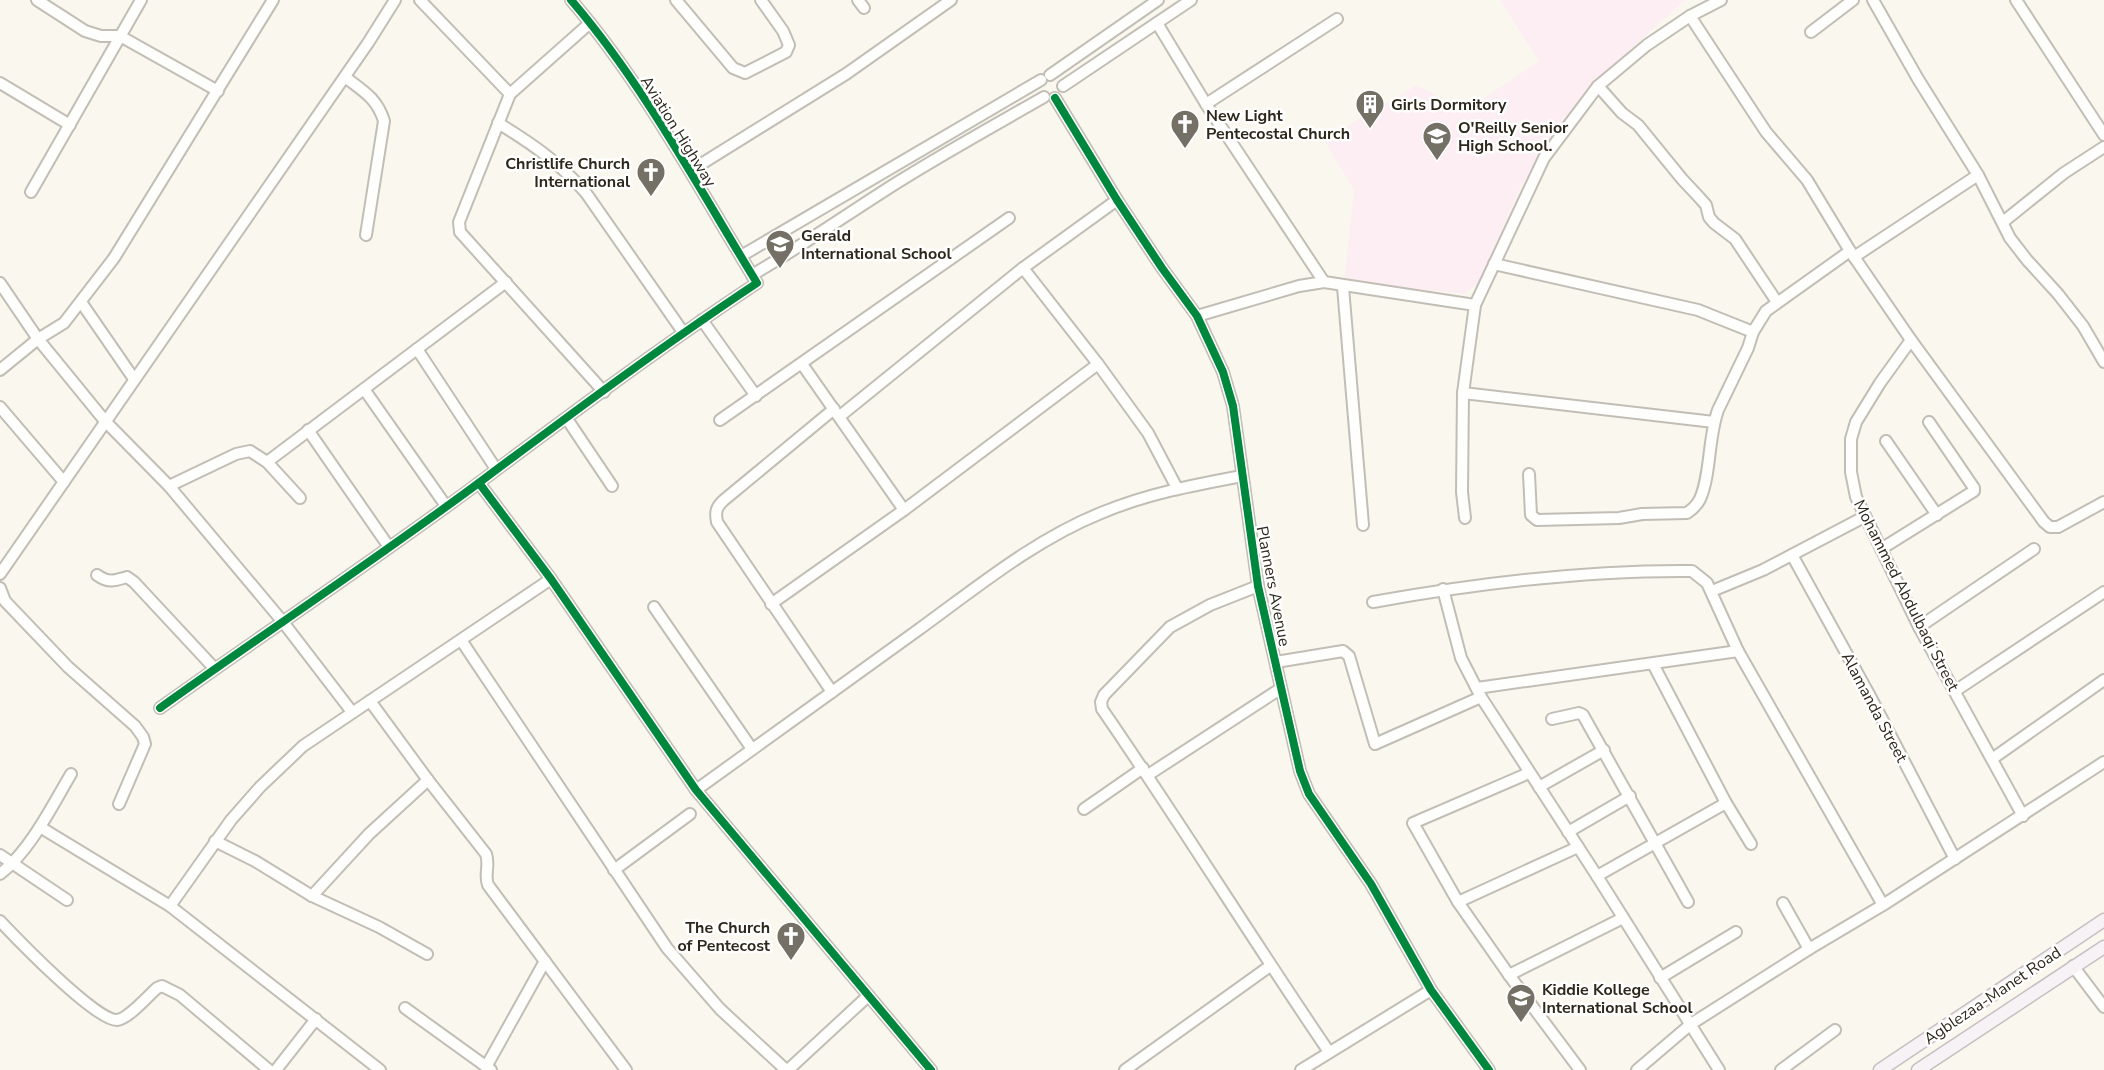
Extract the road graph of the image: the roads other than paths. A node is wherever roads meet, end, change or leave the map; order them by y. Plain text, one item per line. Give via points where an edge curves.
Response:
1 (38, 0) edge
2 (141, 0) edge
3 (273, 0) edge
4 (395, 0) edge
5 (420, 0) edge
6 (571, 0) edge
7 (676, 0) edge
8 (761, 0) edge
9 (951, 0) edge
10 (1158, 0) edge
11 (1191, 0) edge
12 (1721, 0) edge
13 (1853, 0) edge
14 (1873, 0) edge
15 (2016, 0) edge
16 (1690, 16) junction
17 (1338, 19) dead end
18 (591, 23) junction
19 (1157, 23) junction
20 (1811, 32) dead end
21 (120, 36) junction
22 (345, 77) junction
23 (1046, 78) junction
24 (0, 83) edge
25 (1063, 86) junction
26 (1598, 86) junction
27 (218, 91) junction
28 (510, 94) junction
29 (1049, 98) junction
30 (1206, 104) junction
31 (2099, 118) edge
32 (498, 123) junction
33 (70, 125) junction
34 (2104, 135) edge
35 (2104, 147) edge
36 (690, 171) junction
37 (1978, 175) junction
38 (32, 192) dead end
39 (1117, 200) junction
40 (1009, 218) dead end
41 (2003, 222) junction
42 (366, 235) dead end
43 (1852, 254) junction
44 (741, 256) junction
45 (1494, 264) junction
46 (1023, 268) junction
47 (754, 279) junction
48 (506, 282) junction
49 (1324, 282) junction
50 (0, 283) edge
51 (1343, 286) junction
52 (81, 302) junction
53 (1777, 302) junction
54 (1475, 305) junction
55 (1197, 316) junction
56 (702, 320) junction
57 (683, 332) junction
58 (1753, 332) junction
59 (39, 339) junction
60 (1911, 340) junction
61 (417, 349) junction
62 (2104, 363) edge
63 (802, 364) junction
64 (1098, 364) junction
65 (0, 370) edge
66 (134, 379) junction
67 (364, 389) junction
68 (604, 392) junction
69 (1463, 393) junction
70 (756, 396) junction
71 (0, 407) edge
72 (837, 413) junction
73 (567, 419) junction
74 (720, 420) dead end
75 (105, 421) junction
76 (1714, 422) junction
77 (1929, 422) dead end
78 (308, 430) junction
79 (1886, 441) dead end
80 (267, 462) junction
81 (496, 469) junction
82 (1529, 474) dead end
83 (1242, 476) junction
84 (64, 482) junction
85 (479, 483) junction
86 (169, 486) junction
87 (612, 486) dead end
88 (1177, 488) junction
89 (300, 498) dead end
90 (2104, 502) edge
91 (446, 506) junction
92 (904, 510) junction
93 (1937, 514) junction
94 (1864, 516) junction
95 (1465, 518) dead end
96 (1363, 525) dead end
97 (389, 547) junction
98 (1881, 549) junction
99 (2034, 549) dead end
100 (1792, 555) junction
101 (0, 574) edge
102 (97, 574) dead end
103 (551, 579) junction
104 (1258, 586) junction
105 (0, 588) edge
106 (1443, 589) junction
107 (1712, 591) junction
108 (2104, 591) edge
109 (3, 602) edge
110 (1373, 602) dead end
111 (771, 604) junction
112 (654, 607) dead end
113 (282, 622) junction
114 (1919, 627) junction
115 (461, 640) junction
116 (1738, 651) junction
117 (1276, 662) junction
118 (1653, 664) junction
119 (215, 669) junction
120 (2104, 680) edge
121 (1280, 689) junction
122 (1955, 691) junction
123 (832, 692) junction
124 (1479, 693) junction
125 (370, 700) junction
126 (160, 708) dead end
127 (352, 712) junction
128 (1552, 719) dead end
129 (752, 749) junction
130 (1604, 750) junction
131 (1992, 759) junction
132 (2104, 762) edge
133 (1145, 771) junction
134 (1529, 773) junction
135 (71, 774) dead end
136 (428, 780) junction
137 (1539, 787) junction
138 (696, 790) junction
139 (1630, 796) junction
140 (1726, 802) junction
141 (119, 804) dead end
142 (1084, 809) dead end
143 (690, 814) dead end
144 (2023, 816) junction
145 (40, 827) junction
146 (1568, 832) junction
147 (215, 841) junction
148 (1656, 844) junction
149 (1750, 844) dead end
150 (1578, 847) junction
151 (0, 855) edge
152 (1955, 859) junction
153 (14, 864) junction
154 (614, 870) junction
155 (0, 874) edge
156 (1597, 876) junction
157 (312, 896) junction
158 (67, 900) dead end
159 (1458, 902) junction
160 (1688, 902) dead end
161 (1783, 903) dead end
162 (1882, 905) junction
163 (170, 906) junction
164 (1623, 918) junction
165 (2104, 920) edge
166 (0, 921) edge
167 (1736, 932) dead end
168 (2104, 947) edge
169 (1809, 949) junction
170 (427, 954) dead end
171 (545, 961) junction
172 (1270, 966) junction
173 (2073, 966) junction
174 (1509, 975) junction
175 (1660, 978) junction
176 (1431, 990) junction
177 (868, 996) junction
178 (2104, 1006) edge
179 (405, 1008) dead end
180 (316, 1020) junction
181 (1691, 1024) junction
182 (1835, 1030) dead end
183 (1329, 1052) junction
184 (488, 1068) edge
185 (269, 1070) edge
186 (276, 1070) edge
187 (380, 1070) edge
188 (626, 1070) edge
189 (787, 1070) edge
190 (931, 1070) edge
191 (1125, 1070) edge
192 (1301, 1070) edge
193 (1489, 1070) edge
194 (1581, 1070) edge
195 (1637, 1070) edge
196 (1719, 1070) edge
197 (1781, 1070) edge
198 (1880, 1070) edge
199 (1918, 1070) edge

1 - 21 street via 85,31
2 - 21 street
3 - 27 street
4 - 22 street
5 - 28 street
6 - 18 street, Aviation Highway
7 - 8 street via 733,68 744,73 786,52 789,45
9 - 36 street via 846,74
10 - 23 street
11 - 19 street
12 - 16 street
13 - 20 street
14 - 37 street
15 - 31 street
16 - 26 street
16 - 43 street via 1766,132 1807,180
17 - 30 street
18 - 28 street
18 - 36 street, Aviation Highway
19 - 25 street
19 - 30 street
21 - 27 street
21 - 33 street
22 - 42 street via 373,98 384,121
22 - 66 street
23 - 25 street via 1060,79
23 - 29 street via 1039,87
23 - 44 street
24 - 33 street
25 - 29 street via 1061,94
26 - 45 street via 1544,158
26 - 53 street via 1638,125 1706,205 1709,218 1735,239
27 - 52 street via 114,258
28 - 32 street
29 - 39 street, Planners Avenue
29 - 47 street via 952,149
30 - 49 street
31 - 34 street
32 - 48 street via 459,227 463,237
32 - 57 street via 560,165 579,185
33 - 38 street
35 - 41 street
36 - 44 street, Aviation Highway
37 - 41 street
37 - 43 street
39 - 46 street
39 - 55 street, Planners Avenue
40 - 63 street
41 - 62 street via 2010,238 2083,326
43 - 53 street
43 - 60 street
44 - 47 street, Aviation Highway
45 - 54 street
45 - 58 street via 1698,310
46 - 64 street
46 - 72 street
47 - 56 street
48 - 61 street
48 - 68 street
49 - 51 street
49 - 55 street
50 - 59 street
51 - 54 street
51 - 96 street
52 - 59 street via 63,322
52 - 66 street
53 - 58 street
54 - 69 street
55 - 83 street, Planners Avenue via 1223,372 1233,406
56 - 57 street
56 - 70 street
57 - 68 street
58 - 76 street
59 - 65 street
59 - 75 street
60 - 90 street via 2044,522 2058,527
60 - 94 street, Mohammed Abdulbaqi Street via 1856,422 1851,439 1851,472
61 - 67 street
61 - 81 street
63 - 70 street
63 - 72 street
64 - 88 street via 1148,433
64 - 92 street
66 - 75 street
67 - 78 street
67 - 91 street
68 - 73 street
69 - 76 street
69 - 95 street
70 - 74 street
71 - 84 street
72 - 92 street
72 - 111 street via 724,500 715,512 717,522
73 - 81 street
73 - 87 street
75 - 84 street
75 - 86 street
76 - 82 street via 1704,488 1700,500 1687,513 1537,520 1531,515
77 - 93 street via 1974,488
78 - 80 street
78 - 97 street
79 - 93 street
80 - 86 street via 249,451 236,454
80 - 89 street
81 - 85 street
83 - 88 street
83 - 104 street, Planners Avenue
84 - 101 street
85 - 91 street
85 - 103 street
86 - 113 street
88 - 123 street via 1102,512 1060,532
91 - 97 street
92 - 111 street
93 - 98 street
94 - 98 street, Mohammed Abdulbaqi Street
94 - 100 street
97 - 113 street
98 - 114 street, Mohammed Abdulbaqi Street
99 - 114 street
100 - 107 street
100 - 152 street, Alamanda Street
102 - 119 street via 106,581 127,577 134,582
103 - 115 street
103 - 138 street
104 - 117 street, Planners Avenue
104 - 133 street via 1210,605 1170,627 1104,695 1102,709
105 - 109 street
106 - 107 street via 1568,575 1692,571
106 - 110 street
106 - 124 street via 1461,658
107 - 116 street
108 - 122 street
109 - 141 street via 143,737 145,744
111 - 123 street
112 - 129 street
113 - 119 street
113 - 127 street
114 - 122 street, Mohammed Abdulbaqi Street
115 - 125 street
115 - 154 street
116 - 118 street
116 - 162 street
117 - 121 street, Planners Avenue
117 - 124 street via 1347,653 1375,744
118 - 124 street
118 - 140 street
119 - 126 street
120 - 131 street
121 - 133 street
121 - 176 street, Planners Avenue via 1308,794 1371,884
122 - 131 street, Mohammed Abdulbaqi Street
123 - 129 street
124 - 134 street
125 - 127 street
125 - 136 street
127 - 147 street via 303,746 260,787
128 - 130 street via 1581,713
129 - 138 street
130 - 137 street
130 - 139 street
131 - 144 street, Mohammed Abdulbaqi Street
132 - 144 street
133 - 142 street
133 - 172 street
134 - 137 street
134 - 159 street via 1413,823
135 - 145 street
136 - 157 street via 369,834
136 - 171 street via 486,854 488,885
137 - 146 street
138 - 177 street
139 - 146 street
139 - 148 street
140 - 148 street
140 - 149 street
143 - 154 street
144 - 152 street
145 - 153 street
145 - 163 street
146 - 150 street
147 - 157 street
147 - 163 street
148 - 156 street
148 - 160 street
150 - 156 street
150 - 159 street
151 - 153 street
152 - 162 street
153 - 155 street
153 - 158 street
154 - 189 street via 667,948 720,1009
156 - 164 street
157 - 170 street
159 - 174 street
161 - 169 street
162 - 169 street
163 - 180 street
164 - 174 street
164 - 175 street
165 - 198 main road, Agblezaa-Manet Road
166 - 185 street via 86,1003 114,1020 130,1013 162,986 180,996
167 - 175 street
168 - 173 main road, Agblezaa-Manet Road
169 - 181 street
171 - 184 street
171 - 188 street
172 - 183 street
172 - 191 street
173 - 178 street
173 - 199 main road, Agblezaa-Manet Road
174 - 194 street
175 - 181 street
176 - 183 street
176 - 193 street, Planners Avenue
177 - 189 street
177 - 190 street
179 - 184 street
180 - 186 street
180 - 187 street
181 - 195 street
181 - 196 street
182 - 197 street
183 - 192 street

